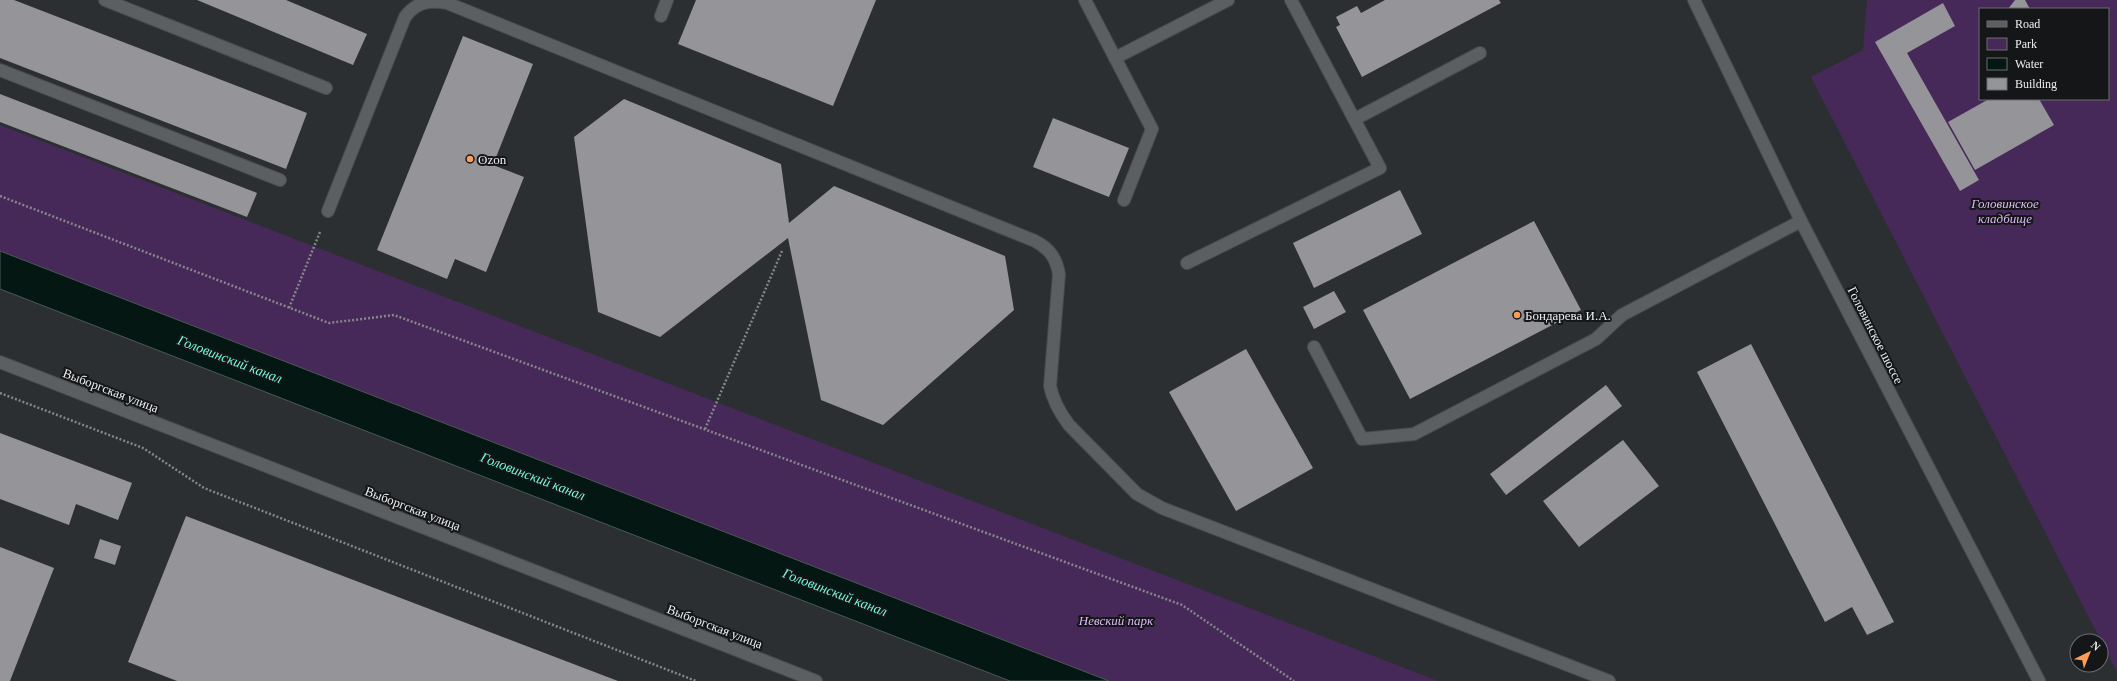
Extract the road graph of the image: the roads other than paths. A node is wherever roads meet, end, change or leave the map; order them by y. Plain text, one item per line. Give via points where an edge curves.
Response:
1 (105, 0) edge
2 (667, 0) edge
3 (1085, 0) edge
4 (1228, 0) edge
5 (1291, 0) edge
6 (1694, 0) edge
7 (661, 16) dead end
8 (1480, 53) dead end
9 (1115, 58) junction
10 (0, 70) edge
11 (326, 88) dead end
12 (1355, 119) junction
13 (280, 180) dead end
14 (1124, 200) dead end
15 (328, 210) road end
16 (1801, 221) junction
17 (1187, 263) dead end
18 (1314, 347) dead end
19 (0, 362) edge
20 (816, 681) edge
21 (1609, 681) edge
22 (2039, 681) edge

1 - 11 street
2 - 7 street
3 - 9 street
4 - 9 street
5 - 12 street
6 - 16 street, Головинское шоссе
8 - 12 street
9 - 14 street via 1152,129
10 - 13 street
12 - 17 street via 1380,168
15 - 21 street via 405,17 425,2 435,0 447,3 1046,247 1053,254 1060,274 1050,386 1052,396 1069,425 1137,494 1162,508
16 - 18 street via 1622,315 1596,339 1414,434 1362,439
16 - 22 street, Головинское шоссе
19 - 20 street, Выборгская улица

